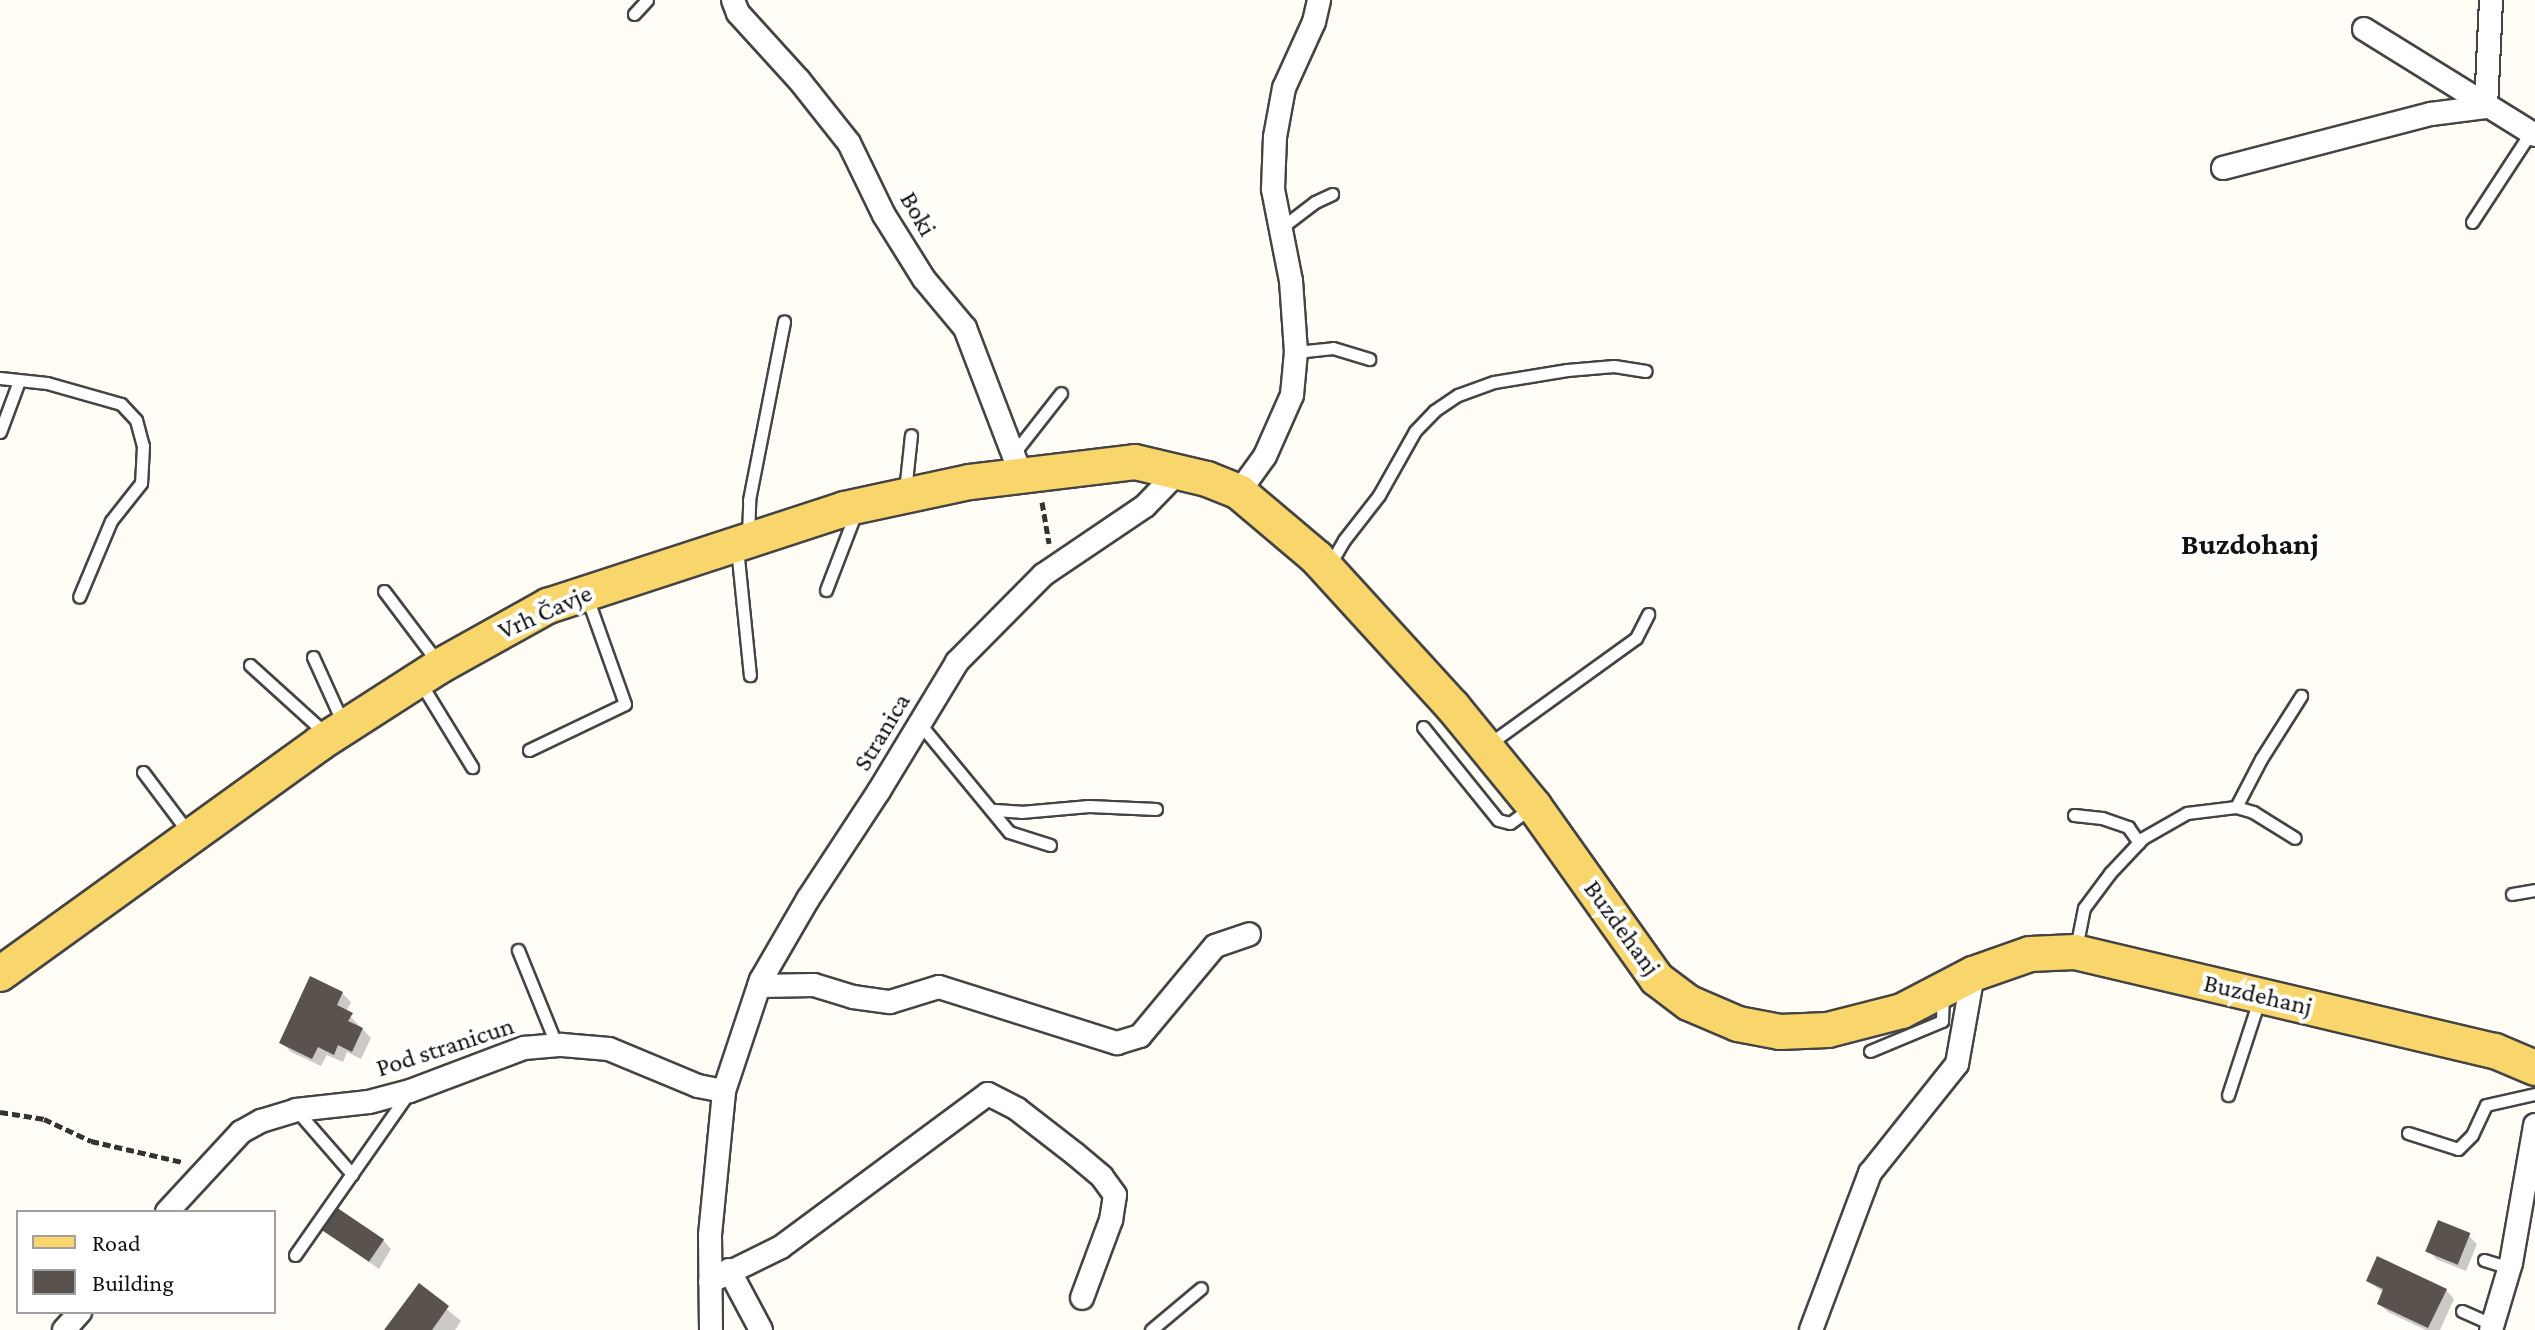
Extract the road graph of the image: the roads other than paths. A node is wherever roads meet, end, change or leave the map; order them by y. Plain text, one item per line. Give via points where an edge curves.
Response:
1 (647, 0) edge
2 (733, 0) edge
3 (1319, 0) edge
4 (2491, 0) edge
5 (634, 14) dead end
6 (2364, 29) dead end
7 (2486, 107) junction
8 (2533, 134) edge
9 (2223, 168) dead end
10 (1332, 194) dead end
11 (2472, 222) dead end
12 (1280, 229) junction
13 (784, 321) dead end
14 (1296, 352) junction
15 (1369, 359) dead end
16 (1646, 371) dead end
17 (0, 378) edge
18 (19, 381) junction
19 (1061, 393) dead end
20 (0, 432) edge
21 (911, 435) dead end
22 (1017, 464) junction
23 (1178, 472) junction
24 (1239, 492) junction
25 (905, 496) junction
26 (858, 506) junction
27 (742, 540) junction
28 (1327, 570) junction
29 (826, 590) dead end
30 (384, 591) dead end
31 (585, 593) junction
32 (79, 597) dead end
33 (1648, 614) dead end
34 (313, 657) dead end
35 (250, 665) dead end
36 (429, 673) junction
37 (750, 675) dead end
38 (2301, 696) dead end
39 (920, 723) junction
40 (1423, 727) dead end
41 (337, 732) junction
42 (1485, 746) junction
43 (529, 750) dead end
44 (472, 767) dead end
45 (143, 772) dead end
46 (1534, 806) junction
47 (2236, 807) junction
48 (1156, 809) dead end
49 (995, 810) junction
50 (2074, 815) dead end
51 (191, 835) junction
52 (2295, 838) dead end
53 (2139, 843) junction
54 (1050, 845) dead end
55 (2535, 890) edge
56 (2512, 894) dead end
57 (1249, 934) dead end
58 (518, 950) dead end
59 (2075, 952) junction
60 (0, 974) edge
61 (1973, 974) junction
62 (759, 986) junction
63 (1943, 990) junction
64 (2261, 996) junction
65 (557, 1046) junction
66 (1870, 1051) dead end
67 (2535, 1068) edge
68 (410, 1091) junction
69 (724, 1091) junction
70 (2535, 1094) edge
71 (2228, 1095) dead end
72 (296, 1110) junction
73 (2535, 1125) edge
74 (2408, 1133) dead end
75 (352, 1174) junction
76 (169, 1210) edge
77 (295, 1255) dead end
78 (2484, 1260) dead end
79 (2510, 1268) junction
80 (720, 1276) junction
81 (1201, 1288) dead end
82 (1082, 1298) dead end
83 (2462, 1311) dead end
84 (78, 1314) edge
85 (2492, 1327) edge
86 (64, 1330) edge
87 (711, 1330) edge
88 (761, 1330) edge
89 (1151, 1330) edge
90 (1811, 1330) edge

1 - 5 lane
2 - 22 street, Boki via 738,13 849,143 884,215 924,279 965,328
3 - 12 street via 1284,88 1275,137 1273,189
4 - 7 street
6 - 7 street
7 - 8 street
7 - 9 street via 2431,114
8 - 11 lane
10 - 12 lane
12 - 14 street via 1291,281
13 - 27 lane
14 - 15 lane via 1333,348
14 - 24 street via 1292,395 1280,427
16 - 28 lane via 1614,366 1567,370 1494,382 1458,395 1415,431
17 - 18 lane
18 - 20 lane
18 - 32 lane via 47,383 121,404 136,420 143,446 141,483 111,521
19 - 22 lane
21 - 25 lane
22 - 23 main road, Vrh Čavje via 1135,462
22 - 25 main road, Vrh Čavje
23 - 24 main road, Buzdehanj
23 - 39 street, Stranica via 1145,506 1043,575 957,662
24 - 28 main road, Buzdehanj
25 - 26 main road, Vrh Čavje
26 - 27 main road, Vrh Čavje
26 - 29 lane
27 - 31 main road, Vrh Čavje
27 - 37 lane
28 - 42 main road, Buzdehanj
30 - 36 lane
31 - 36 main road, Vrh Čavje via 512,623
31 - 43 lane via 625,704
33 - 42 lane via 1636,638
34 - 41 lane
35 - 41 lane
36 - 41 main road, Vrh Čavje
36 - 44 lane
38 - 47 lane
39 - 49 lane
39 - 62 street, Stranica
40 - 46 lane via 1498,820 1510,823
41 - 51 main road, Vrh Čavje
42 - 46 main road, Buzdehanj
45 - 51 lane
46 - 63 main road, Buzdehanj via 1657,979 1689,1003 1738,1024 1780,1032 1828,1030 1902,1011
47 - 52 lane
47 - 53 lane via 2187,813
48 - 49 lane
49 - 54 lane via 1009,832
50 - 53 lane via 2128,827
51 - 60 main road, Vrh Čavje
53 - 59 lane via 2084,908
55 - 56 lane
57 - 62 street via 1215,946 1140,1036 1117,1043 939,987 890,1002 814,985
58 - 65 lane
59 - 61 main road, Buzdehanj via 2030,954
59 - 64 main road, Buzdehanj
61 - 63 main road, Buzdehanj
61 - 90 street via 1957,1064 1870,1173
62 - 69 street, Stranica
63 - 66 lane via 1942,1021
64 - 67 main road, Buzdehanj via 2495,1051
64 - 71 lane
65 - 68 street, Pod stranicun via 524,1048
65 - 69 street, Pod stranicun via 609,1049 698,1086
68 - 72 street, Pod stranicun via 369,1102
68 - 75 lane
69 - 80 street, Stranica via 710,1235
70 - 74 lane via 2486,1105 2472,1135 2458,1149
72 - 75 lane
72 - 76 street, Pod stranicun via 241,1132
73 - 79 street
75 - 77 lane
78 - 79 lane
79 - 85 street
80 - 82 street via 781,1247 988,1094 1063,1145 1115,1195
80 - 87 street, Stranica
80 - 88 street
81 - 89 lane
83 - 85 lane
84 - 86 street

